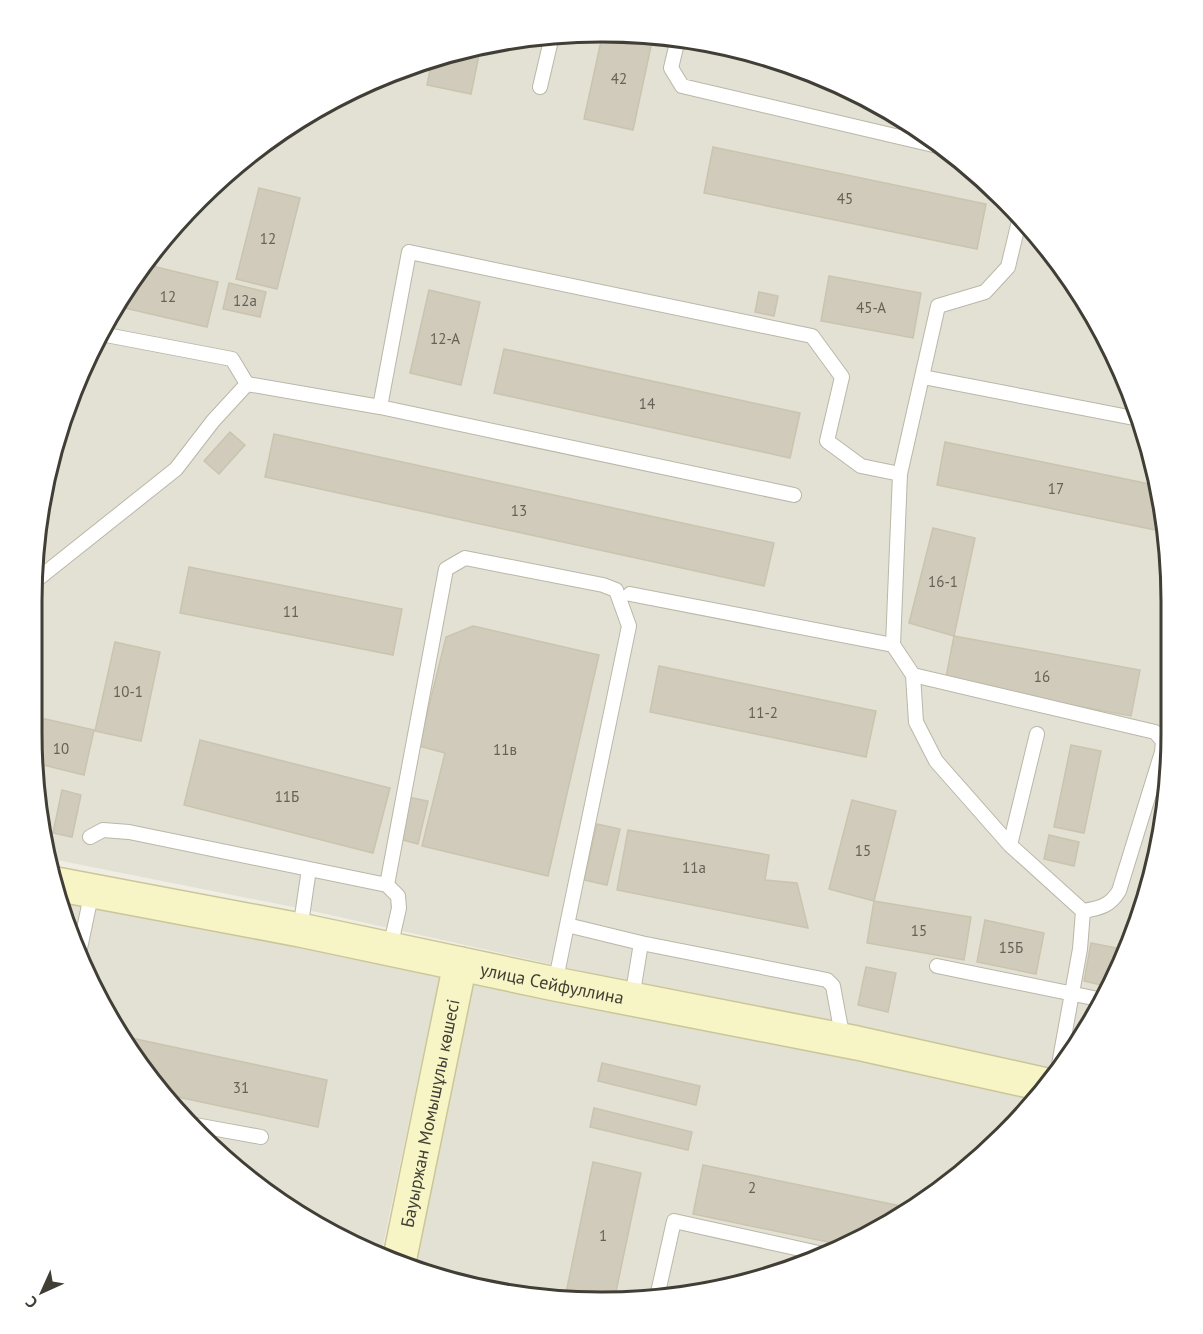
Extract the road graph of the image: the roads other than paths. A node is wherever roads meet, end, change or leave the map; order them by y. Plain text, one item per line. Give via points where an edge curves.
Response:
1 (550, 45) edge
2 (676, 47) edge
3 (540, 87) dead end
4 (920, 142) edge
5 (1017, 228) edge
6 (110, 336) edge
7 (924, 377) junction
8 (247, 384) junction
9 (381, 407) junction
10 (1129, 417) edge
11 (900, 474) junction
12 (794, 495) dead end
13 (43, 575) edge
14 (630, 594) dead end
15 (893, 645) junction
16 (912, 675) junction
17 (1036, 734) dead end
18 (1161, 739) edge
19 (1160, 757) edge
20 (90, 837) dead end
21 (1010, 845) junction
22 (309, 869) junction
23 (64, 885) edge
24 (387, 885) junction
25 (92, 891) junction
26 (1083, 911) junction
27 (567, 925) junction
28 (300, 930) junction
29 (82, 939) edge
30 (641, 943) junction
31 (390, 948) junction
32 (460, 964) junction
33 (937, 966) dead end
34 (555, 984) junction
35 (1072, 993) junction
36 (632, 998) junction
37 (1094, 998) edge
38 (843, 1040) junction
39 (1062, 1050) edge
40 (1037, 1083) edge
41 (205, 1127) edge
42 (261, 1137) dead end
43 (810, 1251) edge
44 (401, 1254) edge
45 (659, 1289) edge

1 - 3 lane
2 - 4 lane via 671,68 682,86
5 - 7 lane via 1008,267 985,292 938,306
6 - 8 lane via 232,359
7 - 10 lane
7 - 11 lane
8 - 9 lane
8 - 13 lane via 176,470
9 - 11 lane via 409,252 812,336 842,376 827,441 861,466
9 - 12 lane
11 - 15 lane
14 - 15 lane
15 - 16 lane
16 - 18 lane via 1155,732
16 - 21 lane via 916,722 936,761
17 - 21 lane
19 - 26 lane via 1119,891 1104,907
20 - 22 lane via 103,830 129,832
21 - 26 lane
22 - 24 lane
22 - 28 lane
23 - 25 street, улица Сейфуллина
24 - 27 lane via 446,569 465,558 603,585 616,590 629,626
24 - 31 lane via 398,896 399,908
25 - 28 street, улица Сейфуллина
25 - 29 lane
26 - 35 lane
27 - 30 lane
27 - 34 lane
28 - 31 street, улица Сейфуллина
30 - 36 lane
30 - 38 lane via 827,980 833,986
31 - 32 street, улица Сейфуллина
32 - 34 street, улица Сейфуллина
32 - 44 street, Бауыржан Момышұлы көшесі
33 - 35 lane
34 - 36 street, улица Сейфуллина
35 - 37 lane
35 - 39 lane
36 - 38 street, улица Сейфуллина
38 - 40 street, улица Сейфуллина
41 - 42 lane
43 - 45 lane via 674,1221

